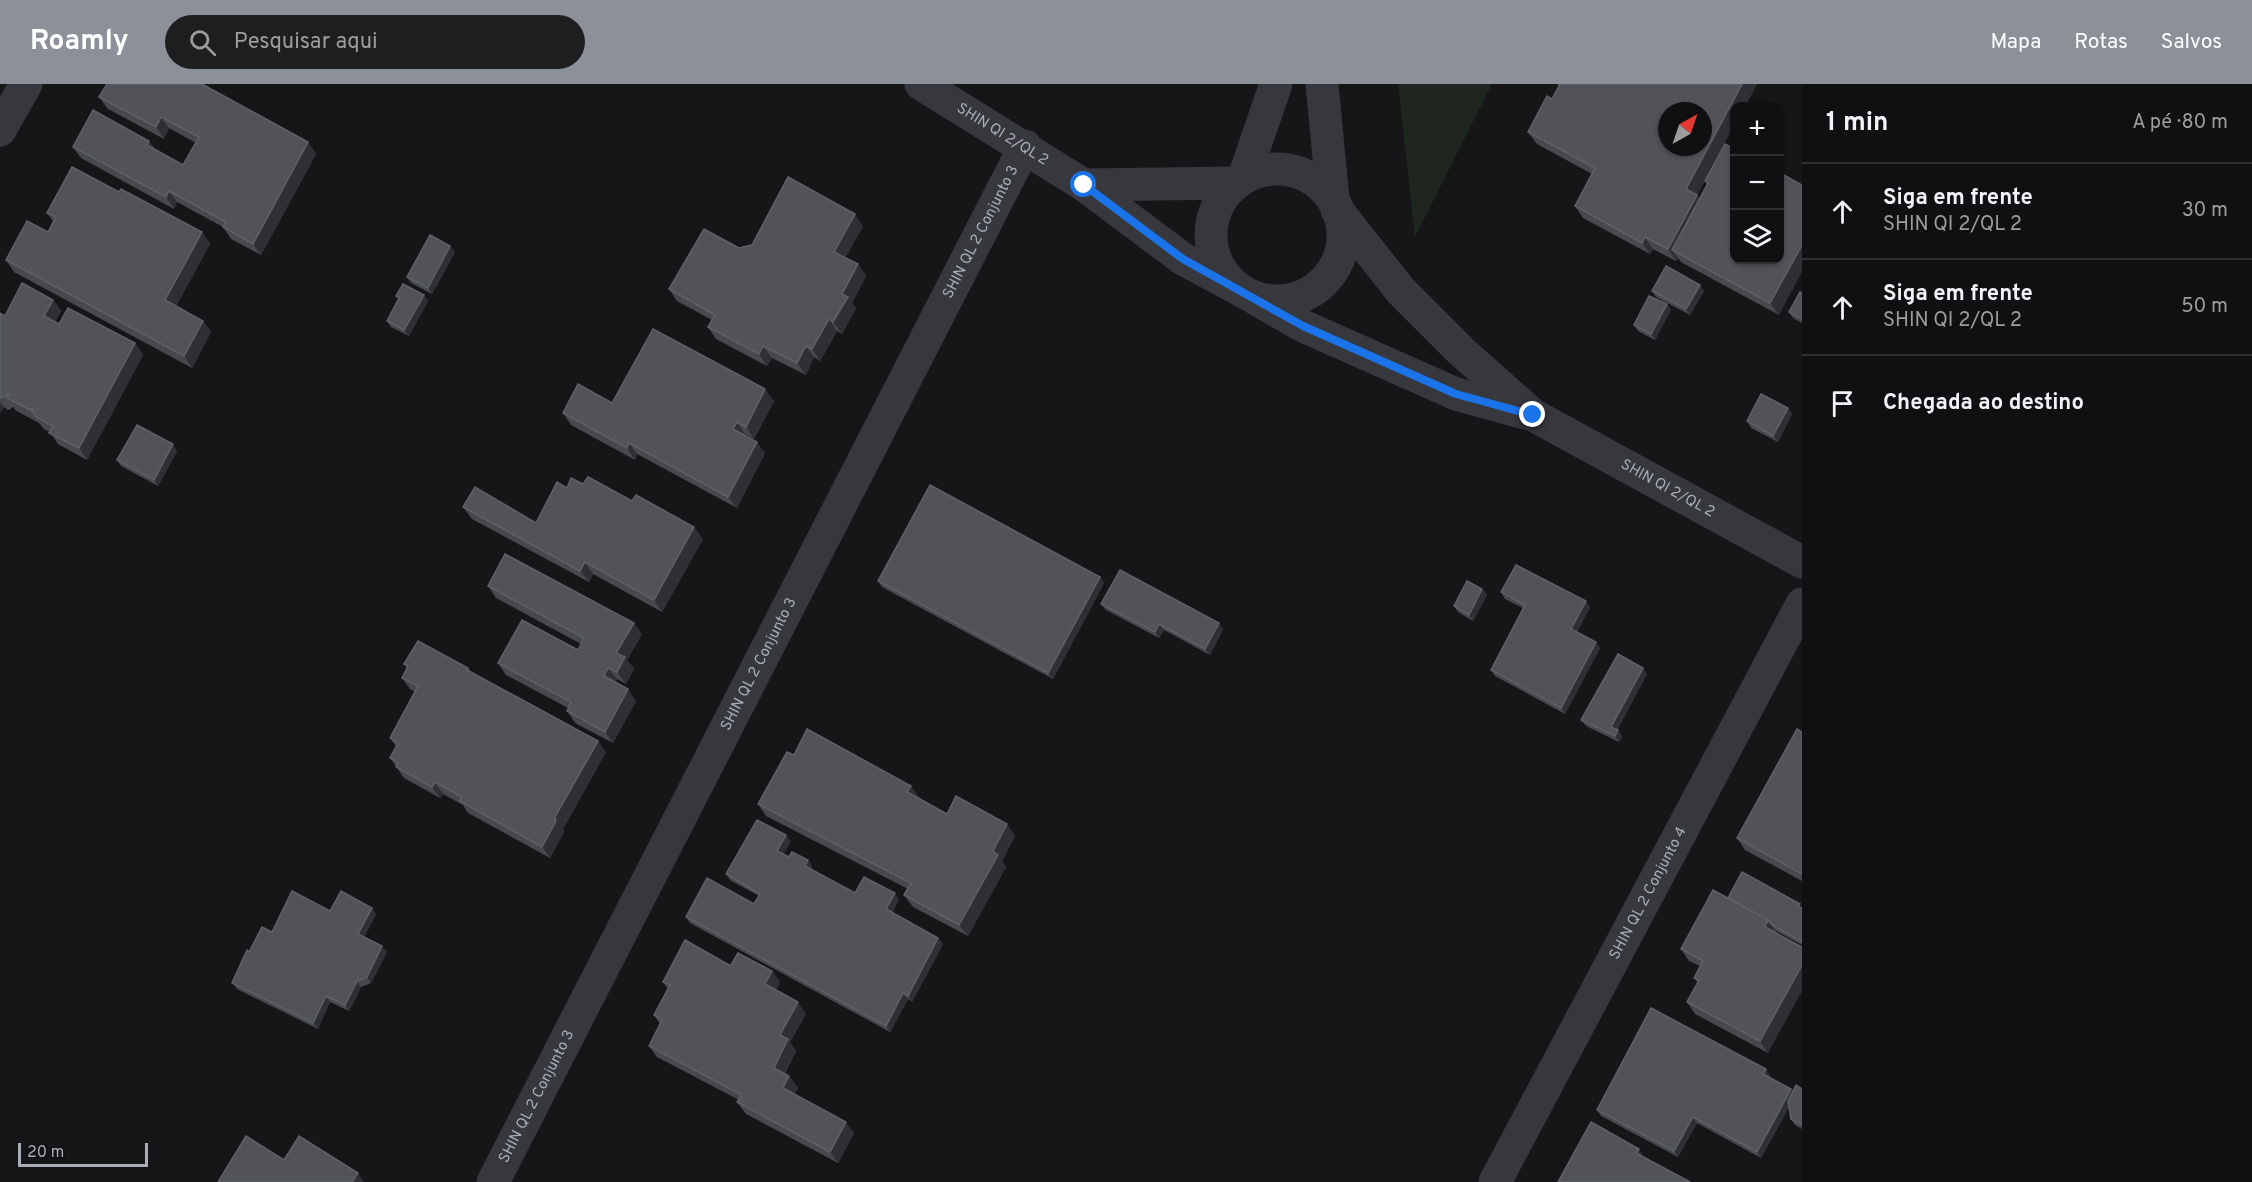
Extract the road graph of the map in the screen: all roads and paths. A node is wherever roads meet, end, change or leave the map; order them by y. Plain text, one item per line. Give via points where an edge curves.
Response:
1 (26, 84) edge
2 (921, 84) edge
3 (1276, 84) edge
4 (1322, 84) edge
5 (0, 130) edge
6 (1025, 146) junction
7 (1240, 180) junction
8 (1084, 185) junction
9 (1335, 205) junction
10 (1244, 292) junction
11 (1533, 415) junction
12 (1802, 562) edge
13 (1802, 604) edge
14 (493, 1182) edge
15 (1495, 1182) edge

1 - 5 street
2 - 6 street, SHIN QI 2/QL 2
3 - 7 street
4 - 9 street
6 - 8 street, SHIN QI 2/QL 2
6 - 14 street, SHIN QL 2 Conjunto 3
7 - 8 street
7 - 9 street via 1268,169 1293,171 1315,182
7 - 10 street via 1217,206 1210,235 1216,264
8 - 10 street, SHIN QI 2/QL 2 via 1183,259
9 - 10 street via 1343,226 1341,253 1328,278 1307,295 1280,302
9 - 11 street, SHIN QI 2/QL 2 via 1401,291
10 - 11 street, SHIN QI 2/QL 2 via 1313,331 1456,394
11 - 12 street, SHIN QI 2/QL 2
13 - 15 street, SHIN QL 2 Conjunto 4

